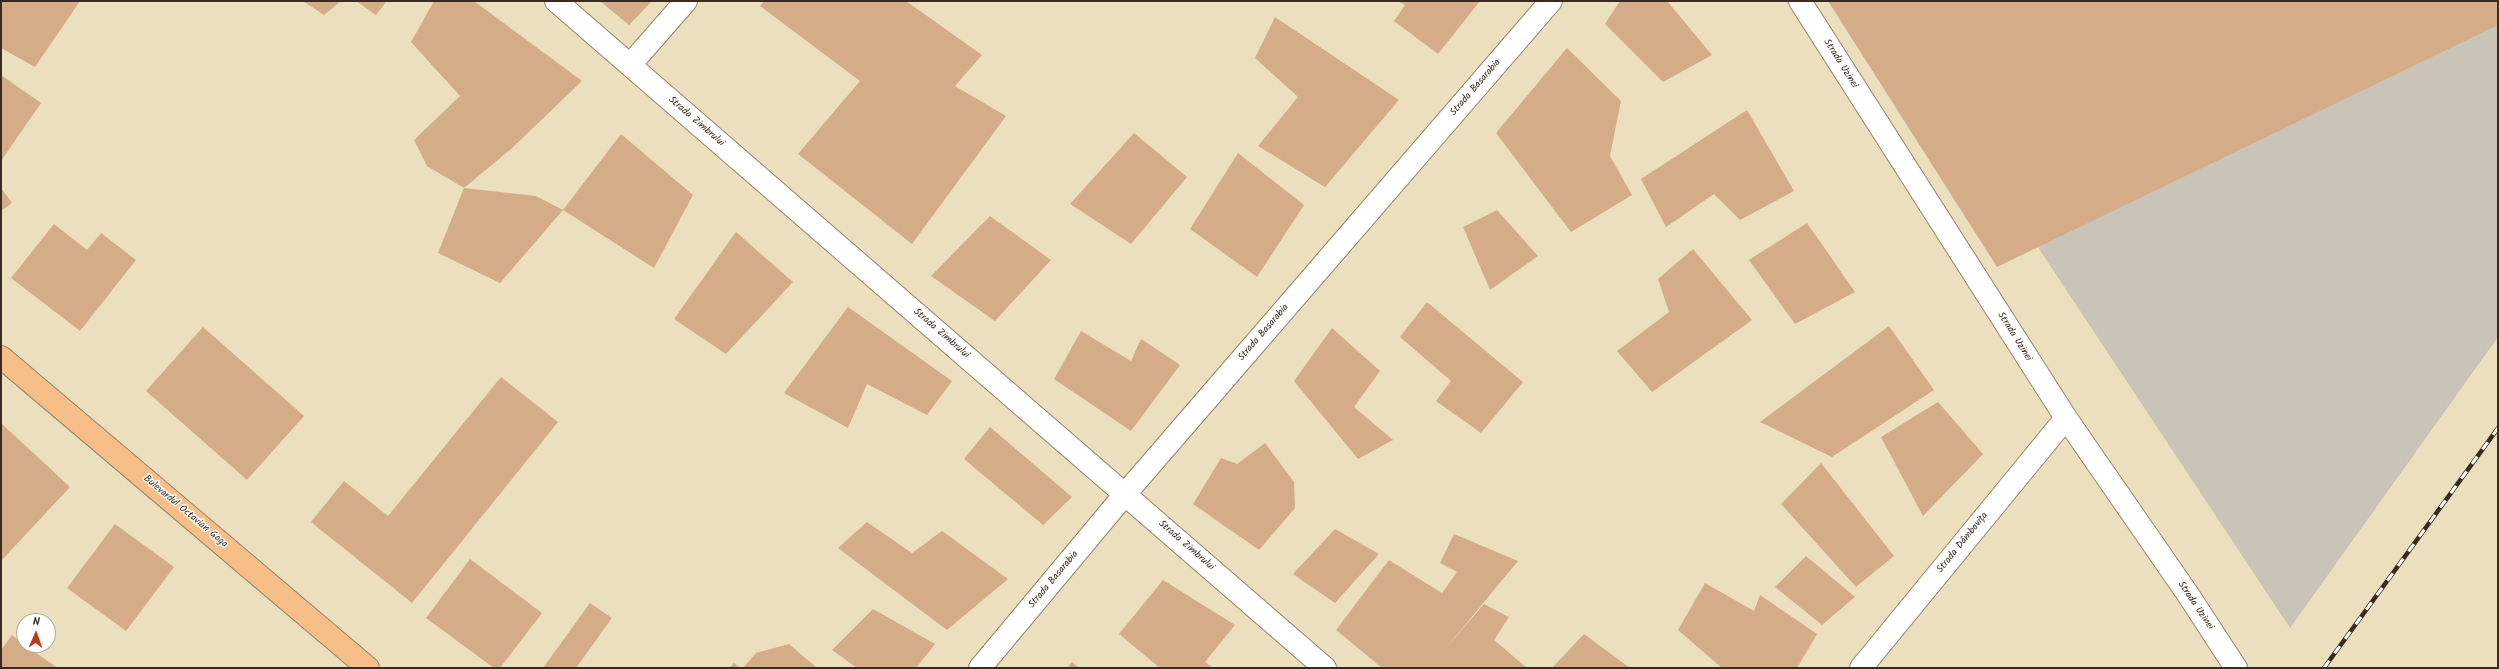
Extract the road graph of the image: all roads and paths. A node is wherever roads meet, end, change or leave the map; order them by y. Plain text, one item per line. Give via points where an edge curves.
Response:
1 (556, 1) edge
2 (686, 1) edge
3 (1551, 1) edge
4 (1800, 1) edge
5 (630, 64) junction
6 (1, 357) edge
7 (2066, 418) junction
8 (1126, 493) junction
9 (368, 668) edge
10 (980, 668) edge
11 (1326, 668) edge
12 (1861, 668) edge
13 (2236, 668) edge

1 - 5 street, Strada Zimbrului
2 - 5 street
3 - 8 street, Strada Basarabia
4 - 7 street, Strada Uzinei
5 - 8 street, Strada Zimbrului
6 - 9 main road, Bulevardul Octavian Goga
7 - 12 street, Strada Dâmbovița
7 - 13 street, Strada Uzinei
8 - 10 street, Strada Basarabia
8 - 11 street, Strada Zimbrului

